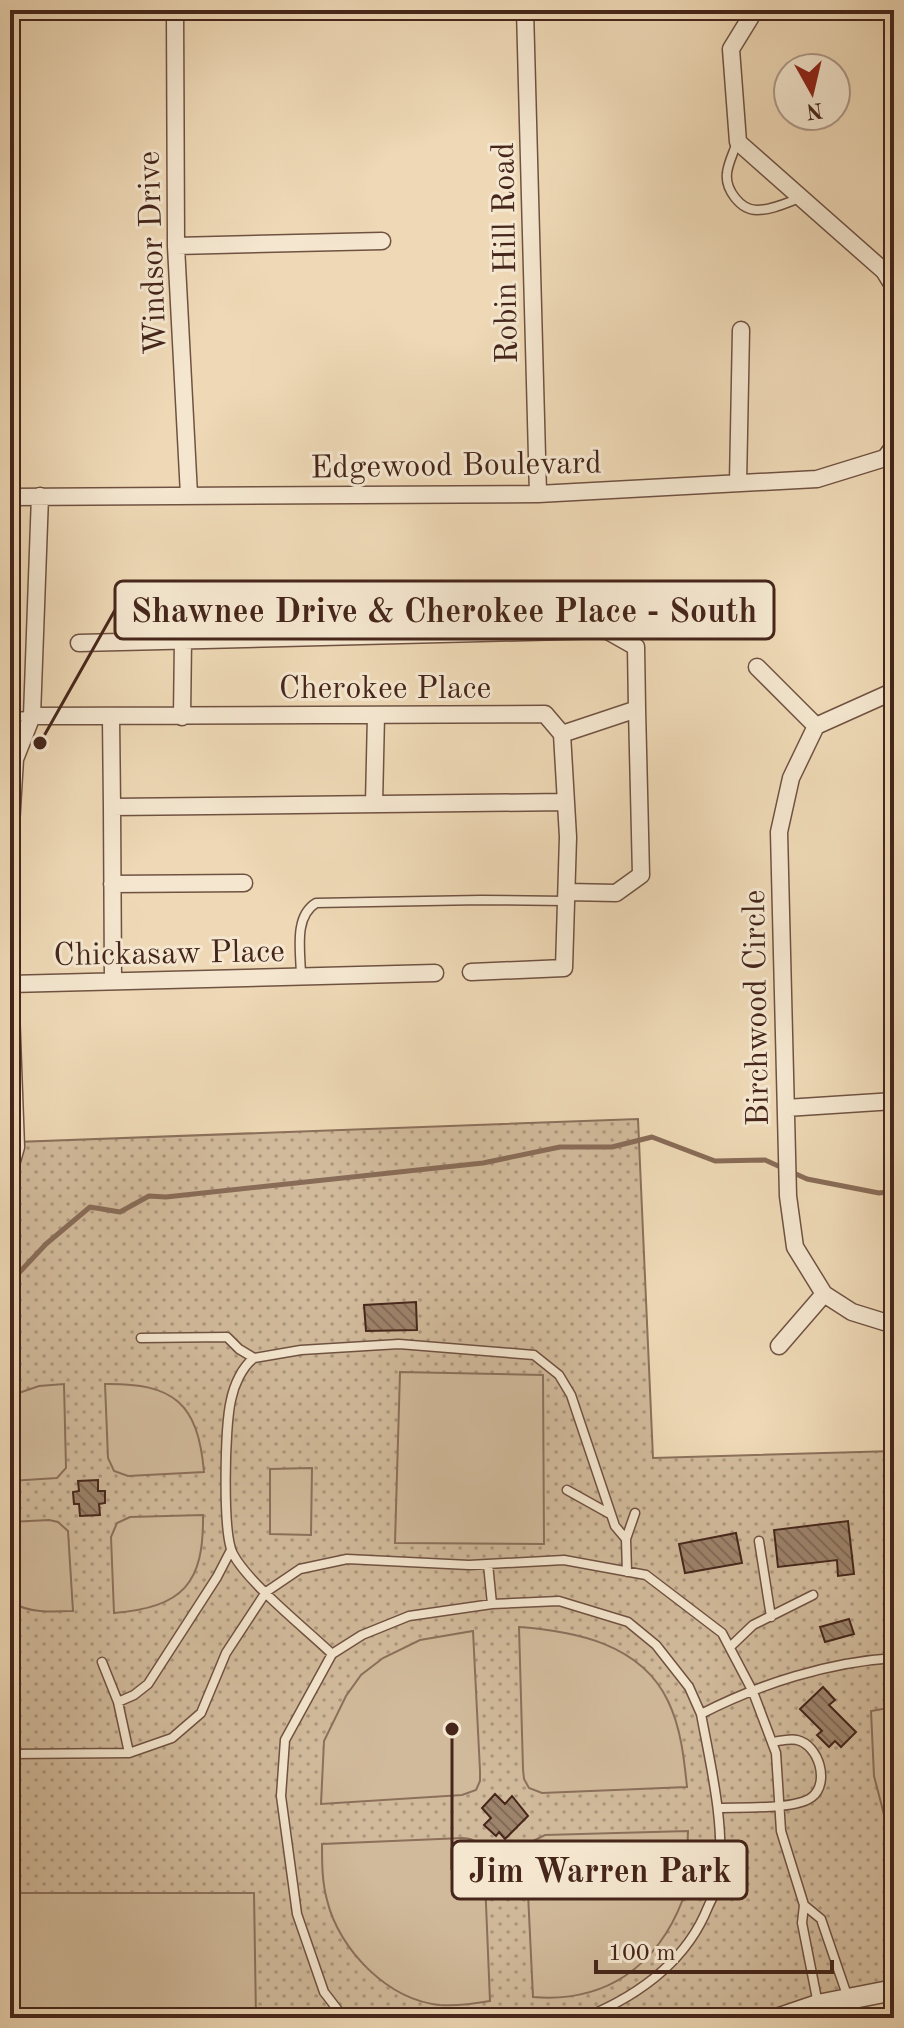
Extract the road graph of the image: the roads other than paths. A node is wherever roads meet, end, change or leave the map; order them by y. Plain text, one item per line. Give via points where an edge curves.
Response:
1 (175, 10) edge
2 (525, 10) edge
3 (755, 10) edge
4 (738, 140) junction
5 (801, 198) junction
6 (382, 241) dead end
7 (176, 246) junction
8 (892, 277) edge
9 (741, 330) dead end
10 (894, 446) edge
11 (738, 483) junction
12 (538, 494) junction
13 (189, 495) junction
14 (40, 496) junction
15 (10, 497) edge
16 (183, 640) junction
17 (79, 643) dead end
18 (757, 667) dead end
19 (894, 691) edge
20 (637, 709) junction
21 (376, 715) junction
22 (32, 716) junction
23 (10, 717) edge
24 (111, 717) junction
25 (182, 717) junction
26 (816, 726) junction
27 (562, 734) junction
28 (566, 802) junction
29 (374, 804) junction
30 (112, 807) junction
31 (244, 883) dead end
32 (112, 884) junction
33 (567, 897) junction
34 (471, 972) dead end
35 (435, 973) dead end
36 (301, 978) junction
37 (113, 981) junction
38 (10, 984) edge
39 (894, 1101) edge
40 (786, 1108) junction
41 (10, 1168) edge
42 (824, 1294) junction
43 (894, 1325) edge
44 (141, 1338) dead end
45 (779, 1346) dead end
46 (254, 1358) junction
47 (567, 1490) dead end
48 (635, 1513) dead end
49 (611, 1515) junction
50 (626, 1539) junction
51 (759, 1541) dead end
52 (231, 1550) junction
53 (488, 1564) junction
54 (627, 1572) junction
55 (266, 1592) junction
56 (813, 1595) dead end
57 (492, 1604) junction
58 (771, 1617) junction
59 (730, 1647) junction
60 (332, 1654) junction
61 (894, 1658) edge
62 (102, 1662) dead end
63 (753, 1692) junction
64 (118, 1702) junction
65 (701, 1714) junction
66 (772, 1742) junction
67 (129, 1753) junction
68 (10, 1754) edge
69 (780, 1805) junction
70 (718, 1808) junction
71 (804, 1905) junction
72 (894, 1990) edge
73 (848, 1998) junction
74 (818, 2005) junction
75 (344, 2018) edge
76 (584, 2018) edge
77 (780, 2018) edge

1 - 7 street, Windsor Drive
2 - 12 street, Robin Hill Road
3 - 4 street via 731,49
4 - 5 street
4 - 5 lane via 727,181 738,202 754,210
5 - 8 street
6 - 7 street
7 - 13 street, Windsor Drive
9 - 11 street
10 - 11 street, Edgewood Boulevard via 885,458 817,479
11 - 12 street, Edgewood Boulevard
12 - 13 street, Edgewood Boulevard
13 - 14 street, Edgewood Boulevard
14 - 15 street, Edgewood Boulevard
14 - 22 street
16 - 17 street
16 - 20 street via 606,630 636,647
16 - 25 street
18 - 26 street
19 - 26 street
20 - 27 street
20 - 33 street via 641,875 616,893
21 - 25 street, Cherokee Place
21 - 27 street, Cherokee Place via 545,714
21 - 29 street
22 - 23 lane
22 - 24 street, Cherokee Place
22 - 38 street via 15,759
24 - 25 street, Cherokee Place
24 - 30 street
26 - 40 street, Birchwood Circle via 791,778 779,832
27 - 28 street
28 - 29 street
28 - 33 street
29 - 30 street
30 - 32 street
31 - 32 street
32 - 37 street
33 - 34 street via 564,968
33 - 36 lane via 316,903 302,919
35 - 36 street, Chickasaw Place
36 - 37 street, Chickasaw Place
37 - 38 street, Chickasaw Place
38 - 41 street via 16,1147
39 - 40 street
40 - 42 street, Birchwood Circle via 795,1247
42 - 43 street, Birchwood Circle via 852,1312
42 - 45 street
44 - 46 lane via 227,1337
46 - 49 lane via 399,1344 534,1355 559,1375 571,1395
46 - 52 lane via 231,1400
47 - 49 lane
48 - 50 lane
49 - 50 lane
50 - 54 lane
51 - 58 lane
52 - 55 lane
52 - 64 lane via 148,1684
53 - 54 lane via 564,1560
53 - 55 lane via 347,1559 300,1569
53 - 57 lane
54 - 59 lane via 646,1575 722,1633
55 - 60 lane
55 - 67 lane via 226,1653 201,1713 172,1738
56 - 58 lane
57 - 60 lane via 409,1616
57 - 65 lane via 559,1601 628,1622 656,1645 689,1687
58 - 59 lane via 753,1625
59 - 63 lane
60 - 75 lane via 285,1740 281,1796 297,1914 324,1992
61 - 63 lane via 858,1660
62 - 64 lane
63 - 65 lane
63 - 66 lane
64 - 67 lane
65 - 70 lane
66 - 69 lane
66 - 69 lane via 796,1740 809,1746 821,1773 812,1797
67 - 68 lane
69 - 70 lane
69 - 71 lane via 788,1861
70 - 76 lane via 719,1881 702,1922 678,1957 650,1982
71 - 73 lane via 821,1919
71 - 74 lane via 802,1923
72 - 73 street
73 - 74 street
74 - 77 street

